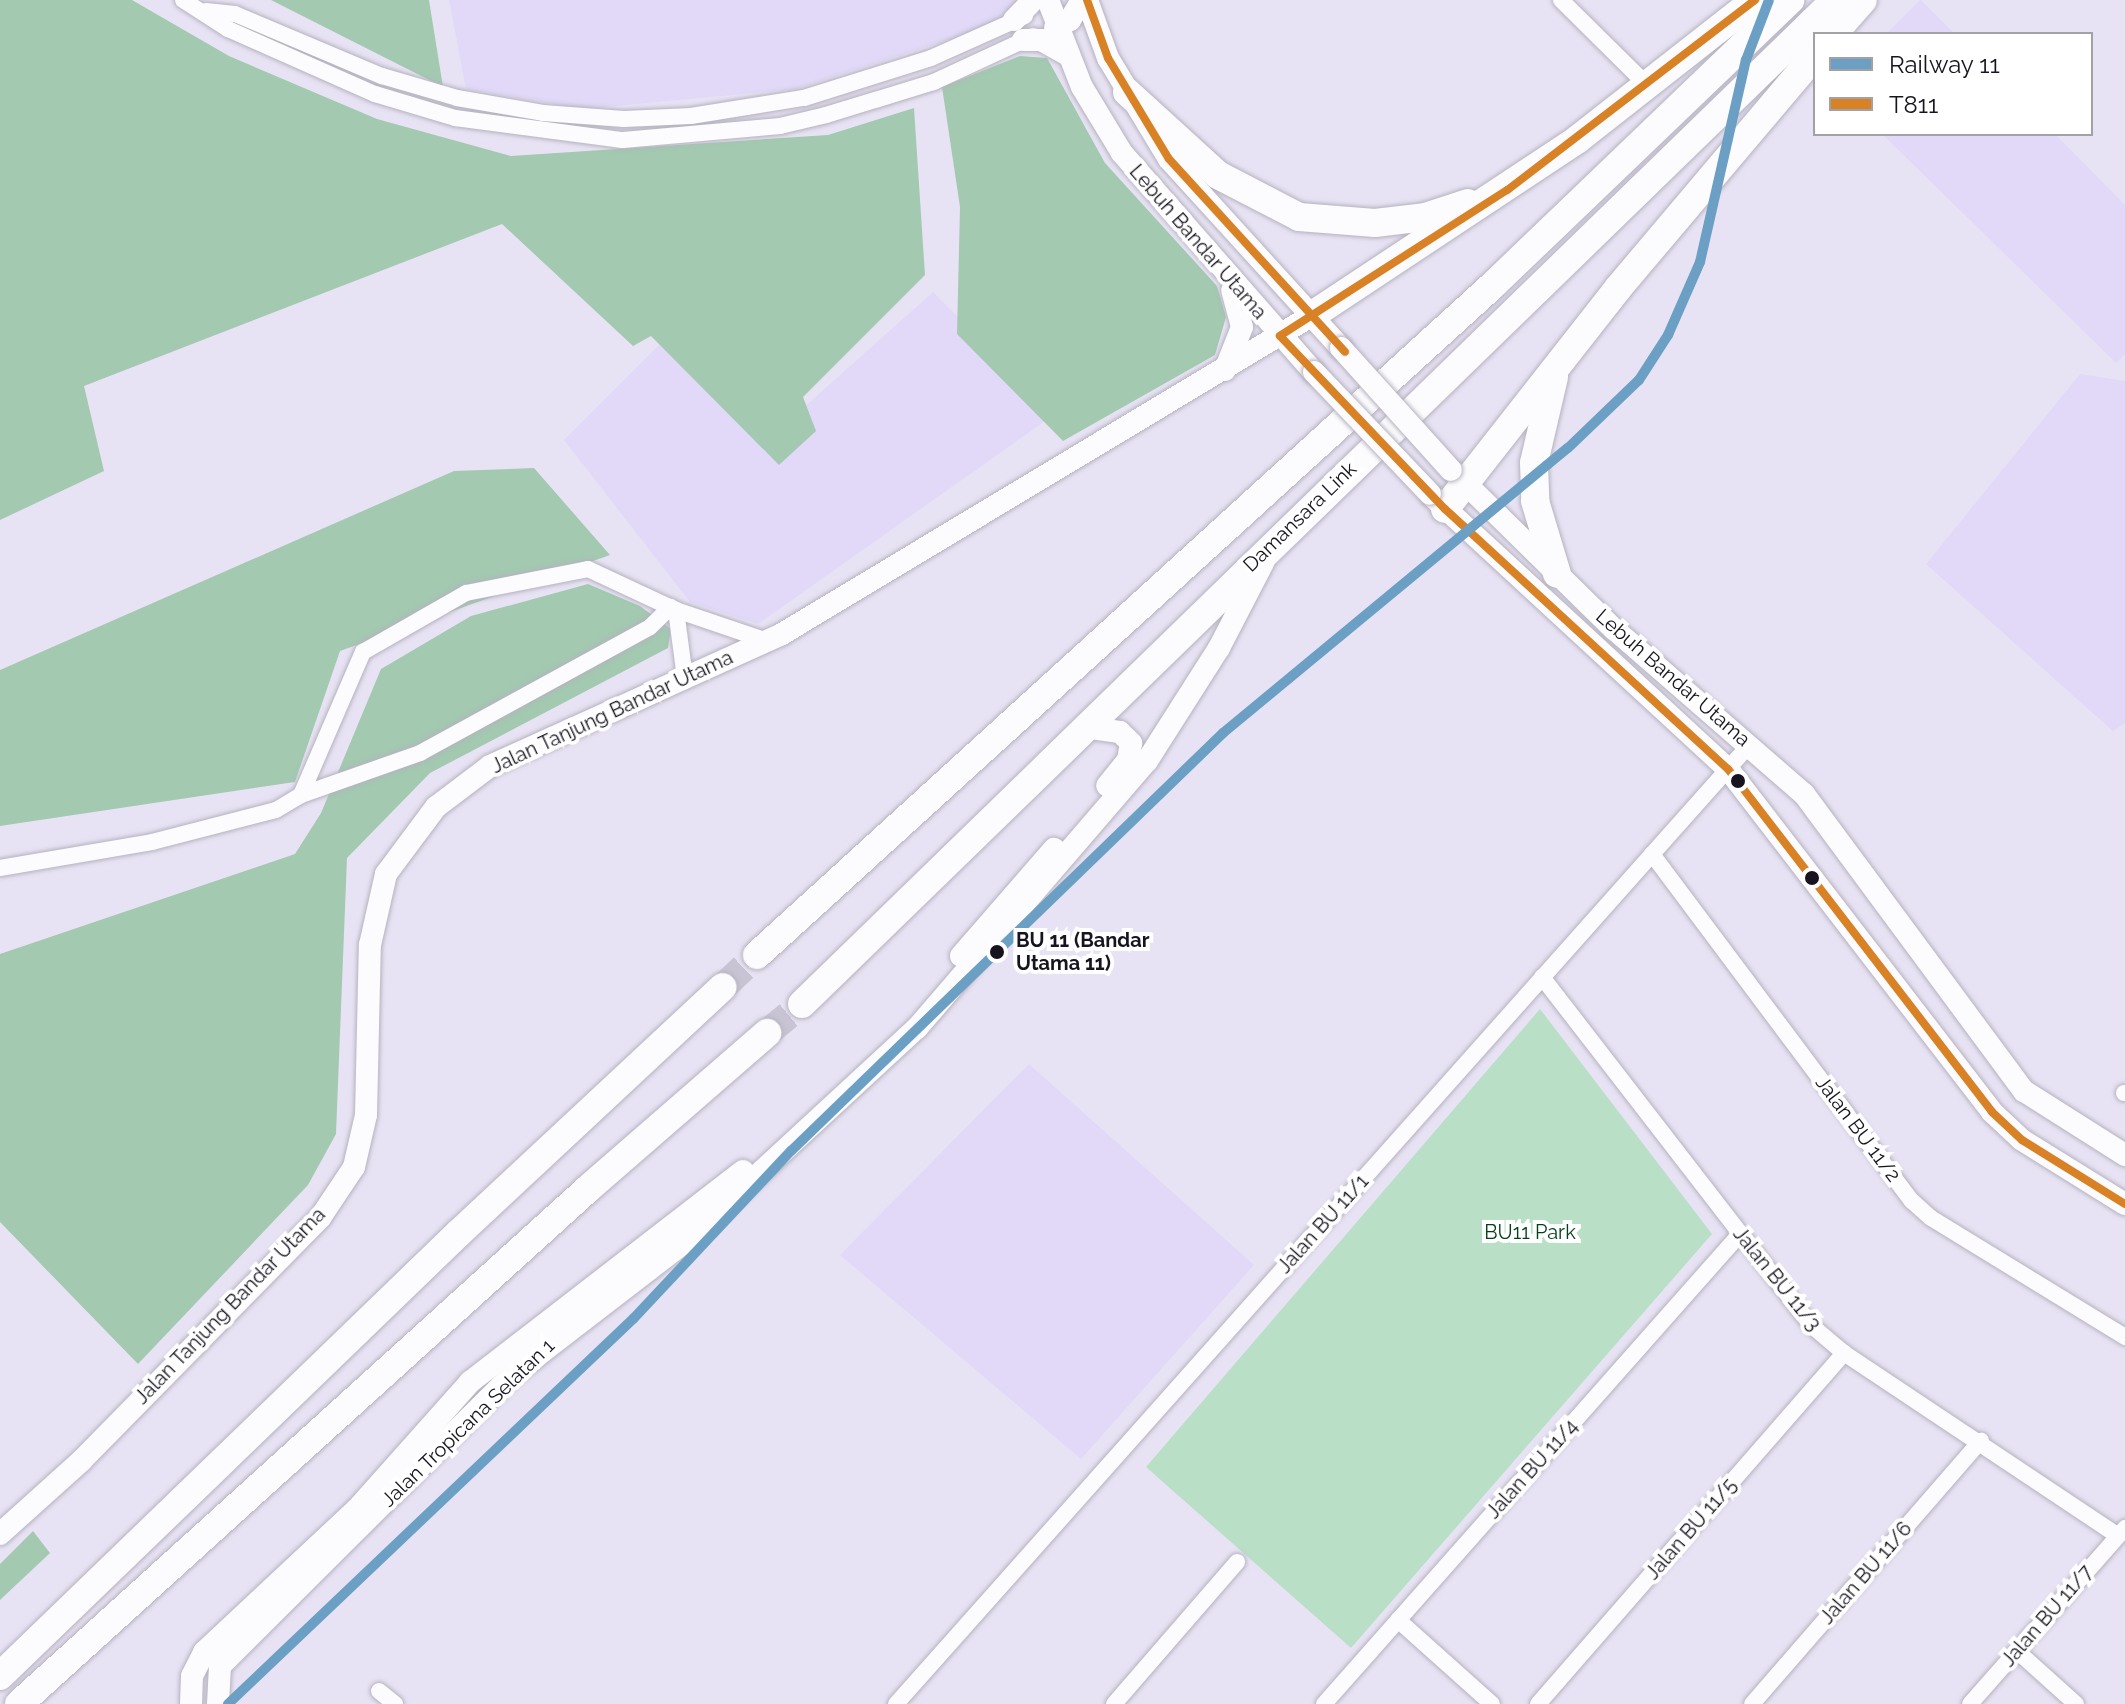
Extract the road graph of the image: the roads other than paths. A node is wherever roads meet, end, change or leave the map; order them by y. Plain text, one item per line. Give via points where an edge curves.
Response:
1 (183, 0) edge
2 (1561, 0) edge
3 (1755, 0) edge
4 (1790, 0) edge
5 (1835, 0) edge
6 (1863, 0) edge
7 (1043, 2) edge
8 (1085, 9) edge
9 (205, 11) junction
10 (1055, 28) junction
11 (1019, 30) junction
12 (1835, 32) edge
13 (1068, 55) junction
14 (1813, 57) edge
15 (1646, 84) junction
16 (1127, 92) junction
17 (1507, 190) junction
18 (1229, 281) junction
19 (1311, 316) junction
20 (1280, 336) junction
21 (1557, 364) junction
22 (1224, 372) junction
23 (1458, 477) junction
24 (1437, 501) junction
25 (1272, 544) junction
26 (1557, 574) junction
27 (674, 608) junction
28 (767, 641) junction
29 (685, 678) junction
30 (1084, 727) junction
31 (1750, 744) junction
32 (1728, 769) junction
33 (301, 795) junction
34 (1652, 854) junction
35 (0, 868) edge
36 (757, 955) tunnel mouth
37 (1542, 977) junction
38 (723, 987) tunnel mouth
39 (802, 1004) tunnel mouth
40 (767, 1033) tunnel mouth
41 (2125, 1155) edge
42 (2125, 1204) edge
43 (1740, 1234) junction
44 (2125, 1337) edge
45 (1844, 1353) junction
46 (1981, 1441) junction
47 (2122, 1532) edge
48 (0, 1534) edge
49 (1237, 1562) dead end
50 (1398, 1620) junction
51 (2017, 1651) junction
52 (0, 1676) edge
53 (379, 1691) dead end
54 (19, 1704) edge
55 (191, 1704) edge
56 (218, 1704) edge
57 (395, 1704) edge
58 (896, 1704) edge
59 (1114, 1704) edge
60 (1324, 1704) edge
61 (1492, 1704) edge
62 (1538, 1704) edge
63 (1752, 1704) edge
64 (1970, 1704) edge
65 (2076, 1704) edge

1 - 9 street
2 - 15 street
3 - 15 highway
4 - 36 highway, Damansara Link via 1493,285
5 - 25 highway, Damansara Link
6 - 12 highway
7 - 8 street
7 - 10 street, Lebuh Bandar Utama
7 - 11 street
8 - 10 street
8 - 16 street, Lebuh Bandar Utama
9 - 11 street via 235,14 382,76 457,98 624,119 691,116 804,98
9 - 11 street via 228,29 375,94 455,118 623,140 765,128 826,115 934,82
10 - 11 street
10 - 13 street, Lebuh Bandar Utama
11 - 13 street
13 - 18 street, Lebuh Bandar Utama via 1122,153
14 - 21 highway
15 - 17 highway
16 - 17 highway via 1218,175 1299,217 1334,223 1409,220
16 - 19 street, Lebuh Bandar Utama via 1169,159
17 - 19 highway
18 - 20 street, Lebuh Bandar Utama
18 - 22 street via 1242,327
19 - 20 street, Jalan Tanjung Bandar Utama
19 - 23 street, Lebuh Bandar Utama, bridge
20 - 22 street, Jalan Tanjung Bandar Utama
20 - 24 street, Lebuh Bandar Utama, bridge
21 - 23 highway
21 - 26 highway via 1534,463 1535,501
22 - 28 street, Jalan Tanjung Bandar Utama
23 - 24 highway
23 - 26 street, Lebuh Bandar Utama
24 - 32 street, Lebuh Bandar Utama
25 - 30 highway, Damansara Link
25 - 56 street, Jalan Tropicana Selatan 1 via 1219,648 1147,761 917,1028 687,1240 512,1375 220,1666
26 - 31 street, Lebuh Bandar Utama
27 - 28 street
27 - 29 street
27 - 33 street via 650,627 420,753
27 - 33 street via 588,569 466,593 363,652
28 - 29 street, Jalan Tanjung Bandar Utama
29 - 48 street, Jalan Tanjung Bandar Utama via 490,766 436,807 408,840 386,874 370,945 366,1115 354,1167 320,1218 81,1461
30 - 39 highway, Damansara Link
30 - 55 street, Jalan Tropicana Selatan 1 via 1126,736 1131,743 1128,760 923,1000 733,1179 470,1382 357,1509 204,1652 192,1676
31 - 32 street, Jalan BU 11/1
31 - 41 street, Lebuh Bandar Utama via 1804,794 2024,1091
32 - 34 street, Jalan BU 11/1
32 - 42 street, Lebuh Bandar Utama via 1992,1112 2022,1140
33 - 35 street via 276,810 152,842
34 - 37 street, Jalan BU 11/1
34 - 44 street, Jalan BU 11/2 via 1912,1201 1931,1218
37 - 43 street, Jalan BU 11/3
37 - 58 street, Jalan BU 11/1
38 - 52 highway via 449,1242
40 - 54 highway
43 - 45 street, Jalan BU 11/3 via 1812,1326
43 - 50 street, Jalan BU 11/4
45 - 46 street, Jalan BU 11/3
45 - 62 street, Jalan BU 11/5
46 - 47 street, Jalan BU 11/3
46 - 63 street, Jalan BU 11/6
47 - 51 street, Jalan BU 11/7
49 - 59 street
50 - 60 street, Jalan BU 11/4
50 - 61 street
51 - 64 street, Jalan BU 11/7
51 - 65 street
53 - 57 street

